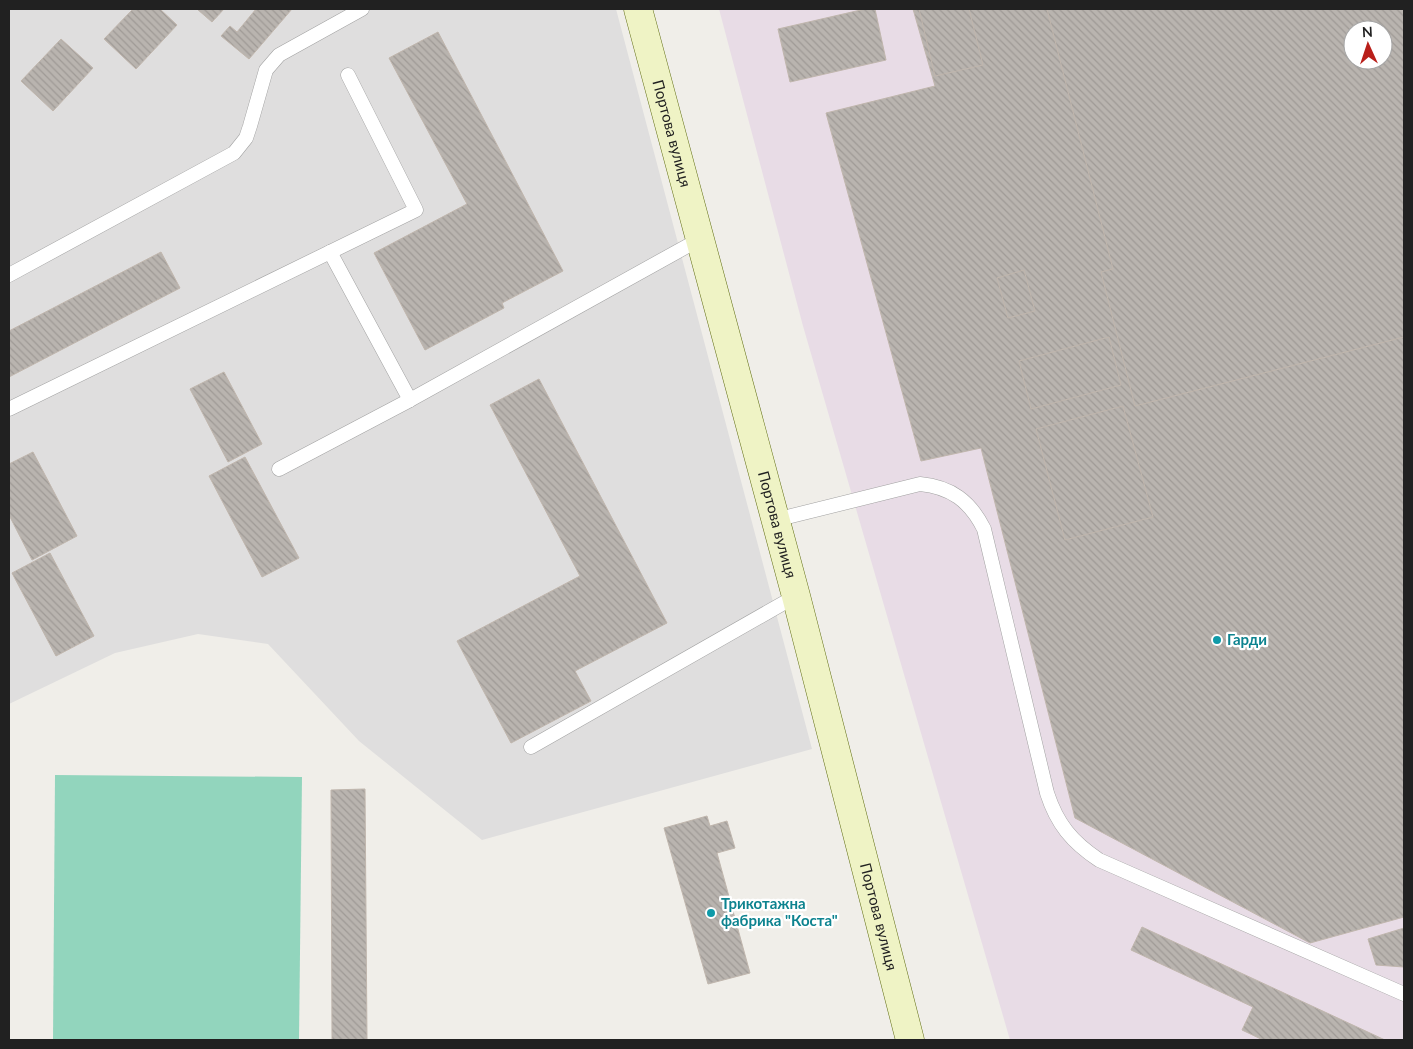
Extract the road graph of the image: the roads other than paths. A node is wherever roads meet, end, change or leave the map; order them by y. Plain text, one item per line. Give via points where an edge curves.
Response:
1 (362, 9) edge
2 (638, 9) edge
3 (348, 75) dead end
4 (700, 239) junction
5 (330, 252) junction
6 (9, 275) edge
7 (410, 400) junction
8 (9, 409) edge
9 (279, 469) dead end
10 (775, 520) junction
11 (796, 596) junction
12 (531, 747) dead end
13 (1404, 994) edge
14 (910, 1040) edge

1 - 6 lane via 279,55 266,70 248,132 234,153
2 - 4 street, Портова вулиця
3 - 5 lane via 416,210
4 - 7 lane
4 - 10 street, Портова вулиця
5 - 7 lane
5 - 8 lane
7 - 9 lane
10 - 11 street, Портова вулиця
10 - 13 lane via 920,484 944,489 966,502 984,529 1047,793 1054,814 1066,832 1099,860
11 - 12 lane
11 - 14 street, Портова вулиця

